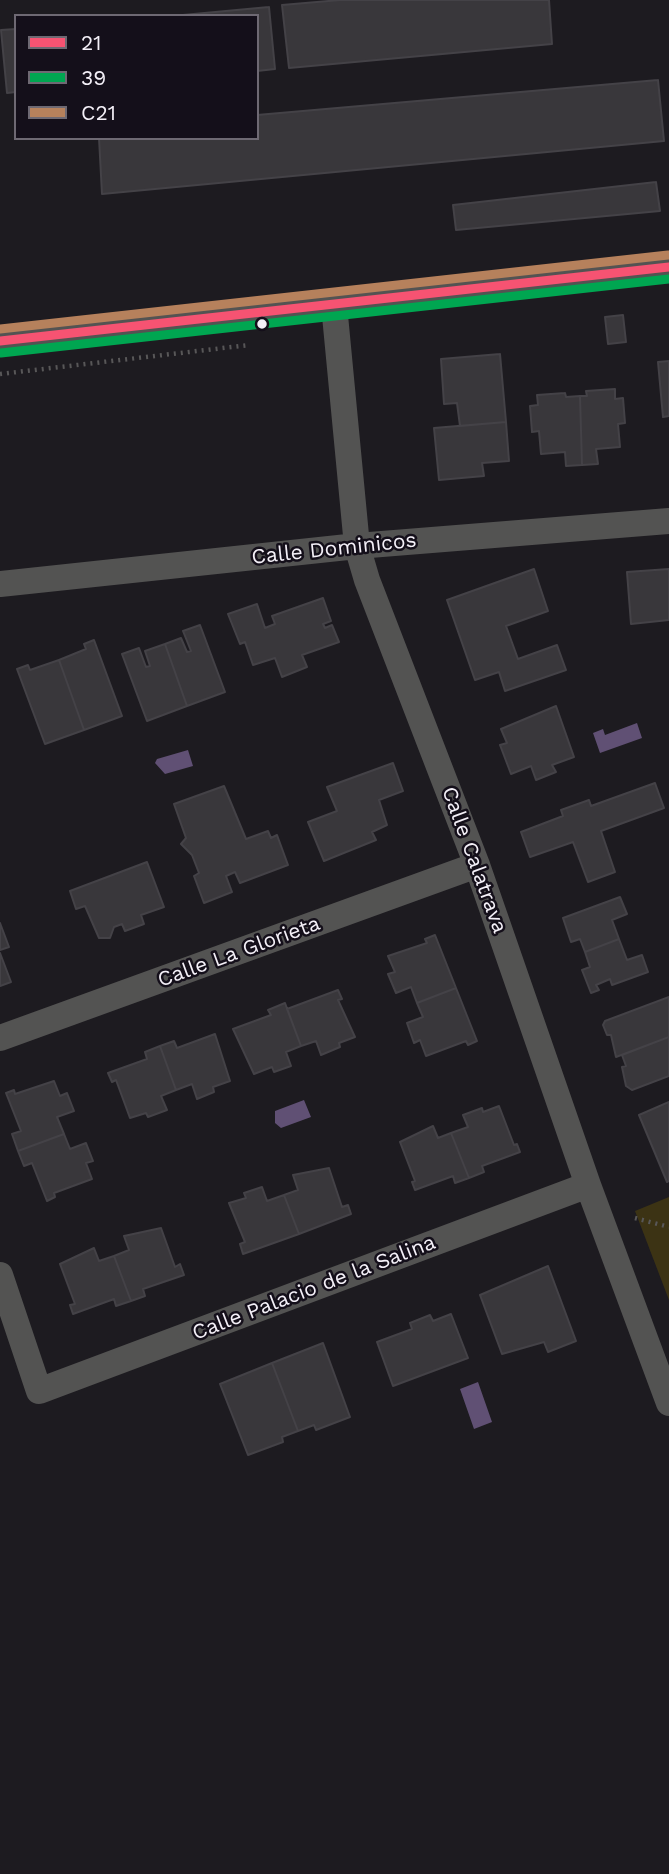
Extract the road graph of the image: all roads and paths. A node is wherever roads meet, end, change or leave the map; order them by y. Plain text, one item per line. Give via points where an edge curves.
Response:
1 (669, 267) edge
2 (334, 305) junction
3 (0, 341) edge
4 (258, 344) dead end
5 (0, 374) edge
6 (669, 521) edge
7 (358, 546) junction
8 (0, 584) edge
9 (477, 865) junction
10 (0, 1038) edge
11 (588, 1185) junction
12 (635, 1218) dead end
13 (669, 1227) edge
14 (0, 1275) edge
15 (669, 1403) edge

1 - 2 street
2 - 3 street
2 - 7 street, Calle Calatrava
4 - 5 path
6 - 7 street, Calle Dominicos
7 - 8 street, Calle Dominicos
7 - 9 street, Calle Calatrava
9 - 10 street, Calle La Glorieta
9 - 11 street, Calle Calatrava
11 - 14 street, Calle Palacio de la Salina via 39,1391
11 - 15 street, Calle Calatrava
12 - 13 path

